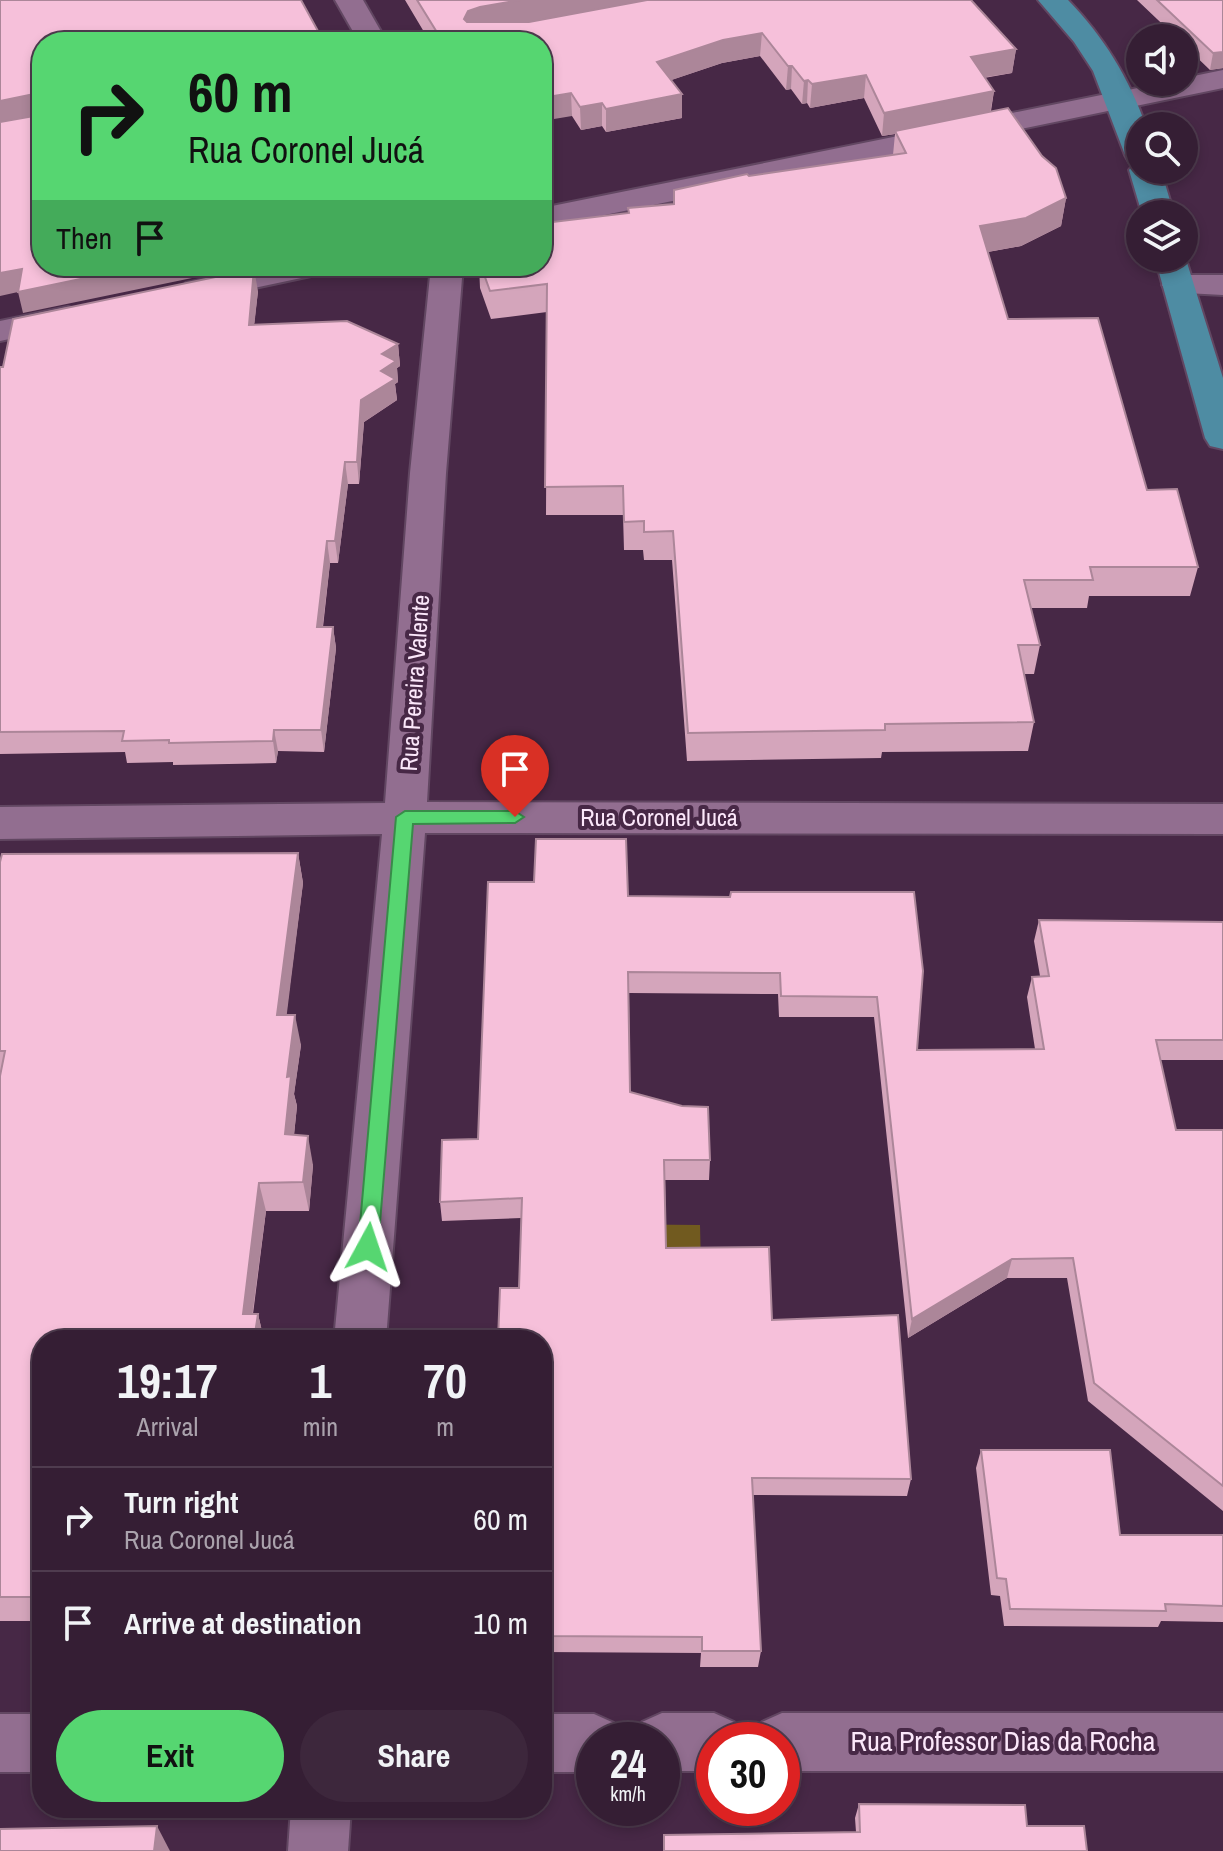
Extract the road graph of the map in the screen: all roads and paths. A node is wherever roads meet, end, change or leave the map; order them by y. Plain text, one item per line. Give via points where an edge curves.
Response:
1 (349, 0) edge
2 (1052, 0) edge
3 (367, 32) edge
4 (1223, 79) edge
5 (1121, 100) junction
6 (1126, 114) edge
7 (552, 216) edge
8 (1175, 272) edge
9 (264, 276) edge
10 (446, 276) edge
11 (1223, 285) edge
12 (172, 295) edge
13 (94, 311) edge
14 (0, 331) edge
15 (1223, 438) edge
16 (405, 817) junction
17 (1223, 819) edge
18 (0, 823) edge
19 (361, 1330) edge
20 (800, 1742) edge
21 (1223, 1742) edge
22 (0, 1743) edge
23 (32, 1743) edge
24 (552, 1743) edge
25 (576, 1743) edge
26 (320, 1818) edge
27 (318, 1851) edge

1 - 3 street
2 - 5 main road via 1094,45
4 - 5 street
5 - 6 main road
5 - 7 street
8 - 11 street
8 - 15 main road
9 - 12 street
10 - 16 street, Rua Pereira Valente
13 - 14 street
16 - 17 street, Rua Coronel Jucá
16 - 18 street, Rua Coronel Jucá
16 - 19 street, Rua Pereira Valente
20 - 21 street, Rua Professor Dias da Rocha
22 - 23 street
24 - 25 street
26 - 27 street

